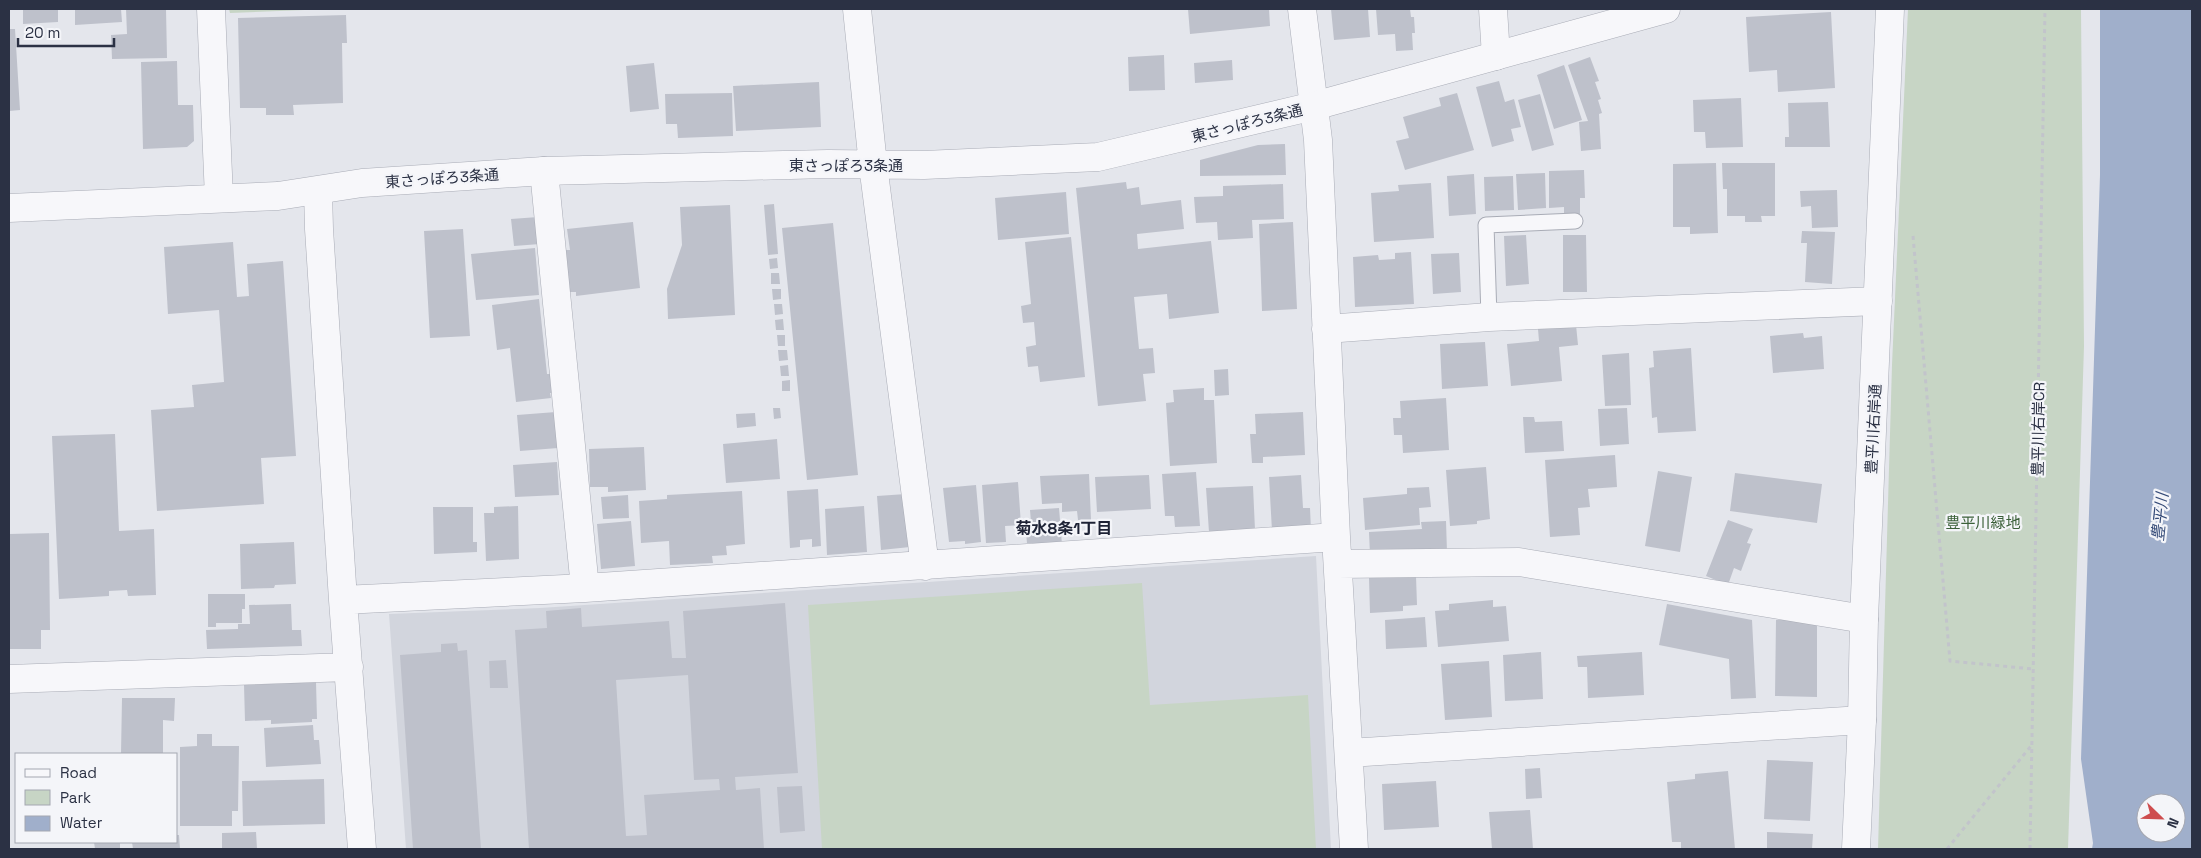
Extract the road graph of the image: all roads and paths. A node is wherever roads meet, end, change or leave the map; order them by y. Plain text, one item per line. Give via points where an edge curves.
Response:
1 (211, 9) edge
2 (857, 9) edge
3 (1302, 9) edge
4 (1493, 9) edge
5 (1666, 9) edge
6 (1890, 9) edge
7 (2045, 9) edge
8 (1496, 56) junction
9 (1314, 106) junction
10 (874, 165) junction
11 (544, 171) junction
12 (318, 191) junction
13 (219, 198) junction
14 (9, 208) edge
15 (1575, 221) dead end
16 (1912, 226) dead end
17 (1878, 301) junction
18 (1489, 317) junction
19 (1326, 329) junction
20 (1336, 537) junction
21 (1338, 564) junction
22 (925, 566) junction
23 (585, 588) junction
24 (343, 600) junction
25 (1864, 619) junction
26 (348, 667) junction
27 (2033, 669) junction
28 (9, 680) edge
29 (1862, 720) junction
30 (2031, 746) junction
31 (1349, 753) junction
32 (362, 849) edge
33 (1354, 849) edge
34 (1856, 849) edge
35 (1947, 849) edge
36 (2030, 849) edge

1 - 13 street
2 - 10 street
3 - 9 street
4 - 8 street
5 - 8 street, 東さっぽろ3条通
6 - 17 street, 豊平川右岸通
7 - 27 path, 豊平川右岸CR
8 - 9 street, 東さっぽろ3条通
9 - 10 street, 東さっぽろ3条通 via 1098,158
9 - 19 street
10 - 11 street, 東さっぽろ3条通
10 - 22 street
11 - 12 street, 東さっぽろ3条通 via 362,183
11 - 23 street
12 - 13 street, 東さっぽろ3条通
12 - 24 street
13 - 14 street, 東さっぽろ3条通
15 - 18 lane via 1486,225
16 - 27 path via 1950,661
17 - 18 street
17 - 25 street, 豊平川右岸通
18 - 19 street
19 - 20 street
20 - 21 street
20 - 22 street
21 - 25 street via 1519,562
21 - 31 street
22 - 23 street
23 - 24 street
24 - 26 street
25 - 29 street, 豊平川右岸通
26 - 28 street
26 - 32 street
27 - 30 path, 豊平川右岸CR
29 - 31 street
29 - 34 street, 豊平川右岸通
30 - 35 path
30 - 36 path, 豊平川右岸CR
31 - 33 street

